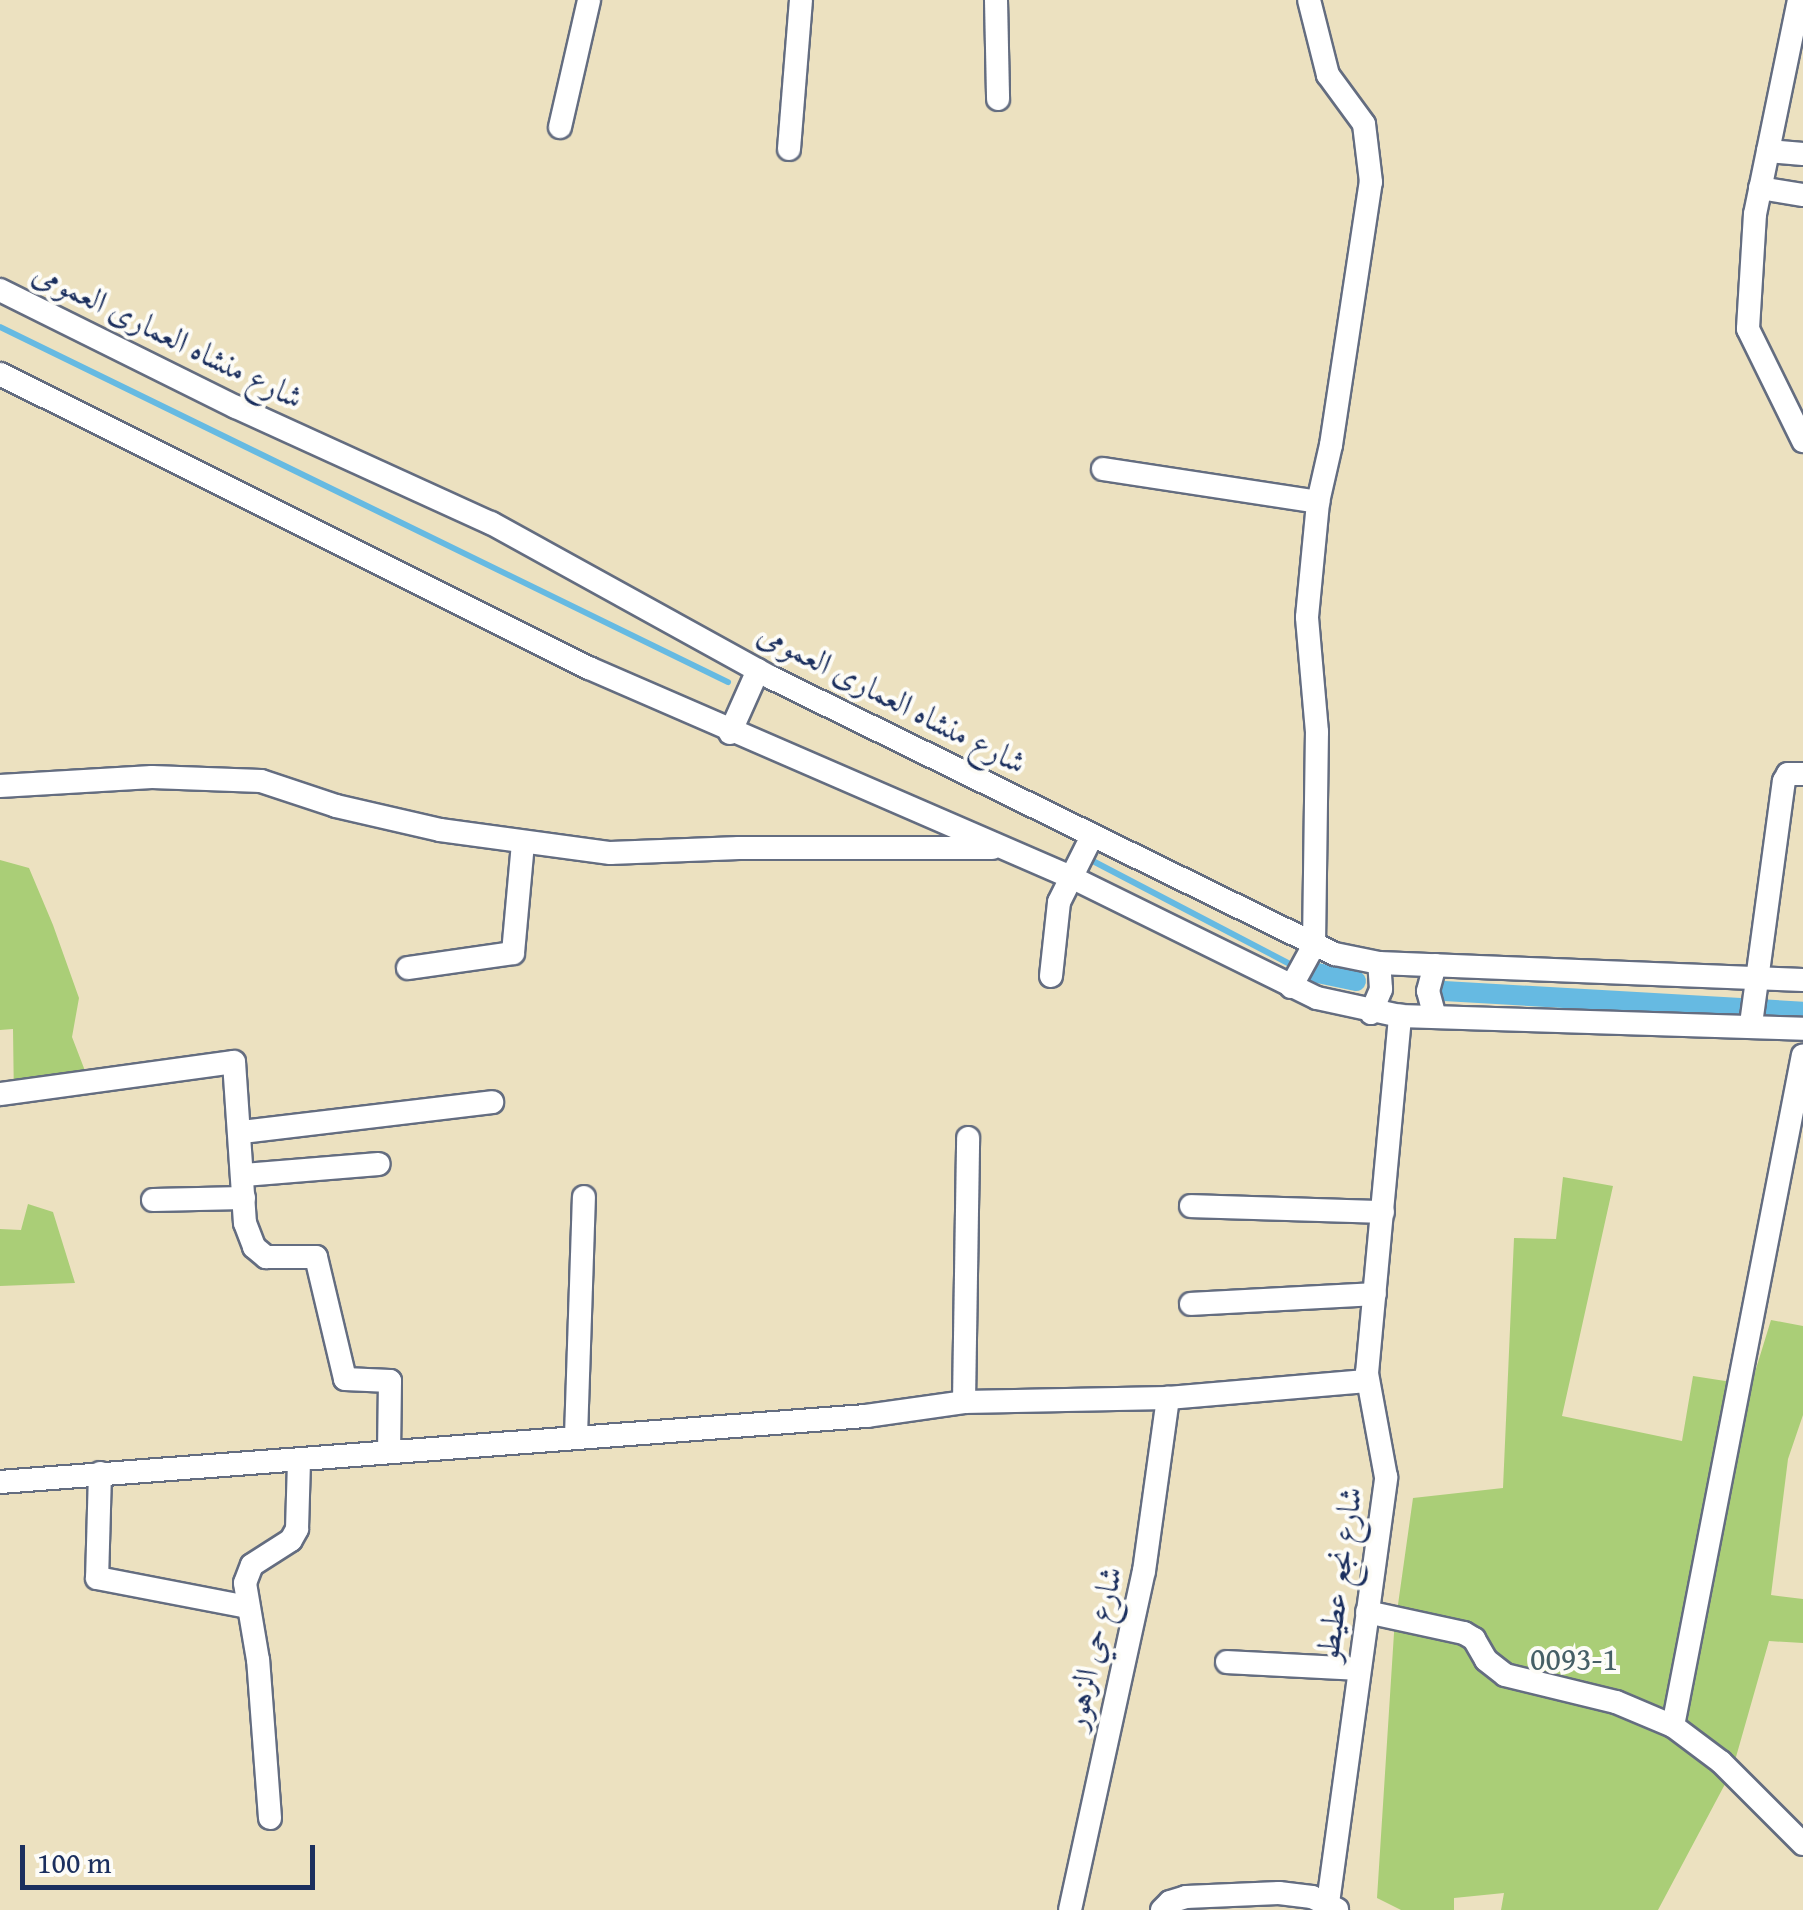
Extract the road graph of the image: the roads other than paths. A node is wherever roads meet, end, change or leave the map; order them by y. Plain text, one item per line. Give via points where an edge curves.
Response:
1 (588, 0) edge
2 (801, 0) edge
3 (996, 0) edge
4 (1309, 0) edge
5 (1799, 0) edge
6 (998, 98) dead end
7 (560, 127) dead end
8 (789, 149) dead end
9 (1768, 151) junction
10 (1803, 154) edge
11 (1760, 188) junction
12 (1803, 194) edge
13 (0, 290) edge
14 (0, 374) edge
15 (1803, 441) edge
16 (1103, 468) dead end
17 (1318, 502) junction
18 (758, 670) junction
19 (730, 733) junction
20 (1803, 774) edge
21 (0, 786) edge
22 (1092, 836) junction
23 (523, 843) junction
24 (1003, 848) junction
25 (1072, 878) junction
26 (1314, 945) junction
27 (1379, 963) junction
28 (1436, 965) junction
29 (408, 968) dead end
30 (1051, 976) dead end
31 (1758, 976) junction
32 (1803, 980) edge
33 (1291, 987) junction
34 (1371, 1012) junction
35 (1400, 1016) junction
36 (1434, 1017) junction
37 (1751, 1024) junction
38 (1803, 1029) edge
39 (1803, 1055) edge
40 (0, 1094) edge
41 (492, 1102) dead end
42 (242, 1132) junction
43 (968, 1138) dead end
44 (379, 1164) dead end
45 (244, 1186) junction
46 (584, 1197) dead end
47 (154, 1200) dead end
48 (1191, 1206) dead end
49 (1383, 1212) junction
50 (1375, 1294) junction
51 (1191, 1304) dead end
52 (1367, 1381) junction
53 (1168, 1398) junction
54 (964, 1402) junction
55 (576, 1436) junction
56 (390, 1449) junction
57 (299, 1460) junction
58 (100, 1473) junction
59 (0, 1482) edge
60 (247, 1607) junction
61 (1367, 1612) junction
62 (1227, 1662) dead end
63 (1359, 1669) junction
64 (1672, 1726) junction
65 (270, 1818) dead end
66 (1803, 1844) edge
67 (1333, 1906) edge
68 (1070, 1910) edge
69 (1162, 1910) edge

1 - 7 street
2 - 8 street
3 - 6 street
4 - 17 street via 1328,75 1364,124 1371,182
5 - 9 street
9 - 10 street
9 - 11 street
11 - 12 street
11 - 15 street via 1748,334
13 - 18 street, شارع منشاه العمارى العمومى via 491,523
14 - 19 street
16 - 17 street
17 - 26 street via 1307,616 1317,732
18 - 19 street
18 - 22 street, شارع منشاه العمارى العمومى
19 - 24 street
20 - 31 street via 1788,774 1784,781
21 - 23 street via 152,777 261,781 336,806
22 - 25 street
22 - 26 street, شارع منشاه العمارى العمومى
23 - 24 street via 610,854
23 - 29 street via 513,953
24 - 25 street
25 - 30 street via 1056,916
25 - 33 street
26 - 27 street, شارع منشاه العمارى العمومى
26 - 33 street
27 - 28 street, شارع منشاه العمارى العمومى
27 - 34 street via 1381,989
28 - 31 street, شارع منشاه العمارى العمومى
28 - 36 street via 1428,991
31 - 32 street, شارع منشاه العمارى العمومى
31 - 37 street
33 - 34 street
34 - 35 street
35 - 36 street
35 - 49 street, شارع نجع عطيطو
36 - 37 street
37 - 38 street
39 - 64 street
40 - 42 street via 232,1061
41 - 42 street
42 - 45 street
43 - 54 street
44 - 45 street
45 - 47 street
45 - 56 street via 245,1224 256,1252 316,1257 345,1379 390,1381
46 - 55 street
48 - 49 street
49 - 50 street, شارع نجع عطيطو
50 - 51 street
50 - 52 street, شارع نجع عطيطو
52 - 53 street
52 - 61 street, شارع نجع عطيطو via 1386,1477
53 - 54 street
53 - 68 street, شارع حي الزهور via 1144,1571
54 - 55 street via 866,1416
55 - 56 street
56 - 57 street
57 - 58 street
57 - 60 street via 297,1529 246,1571
58 - 59 street
58 - 60 street via 97,1578
60 - 65 street via 258,1660
61 - 63 street, شارع نجع عطيطو
61 - 64 street via 1464,1633 1505,1674 1616,1702
62 - 63 street
63 - 67 street, شارع نجع عطيطو
64 - 66 street via 1721,1762
67 - 69 street via 1296,1894 1242,1894 1186,1897

